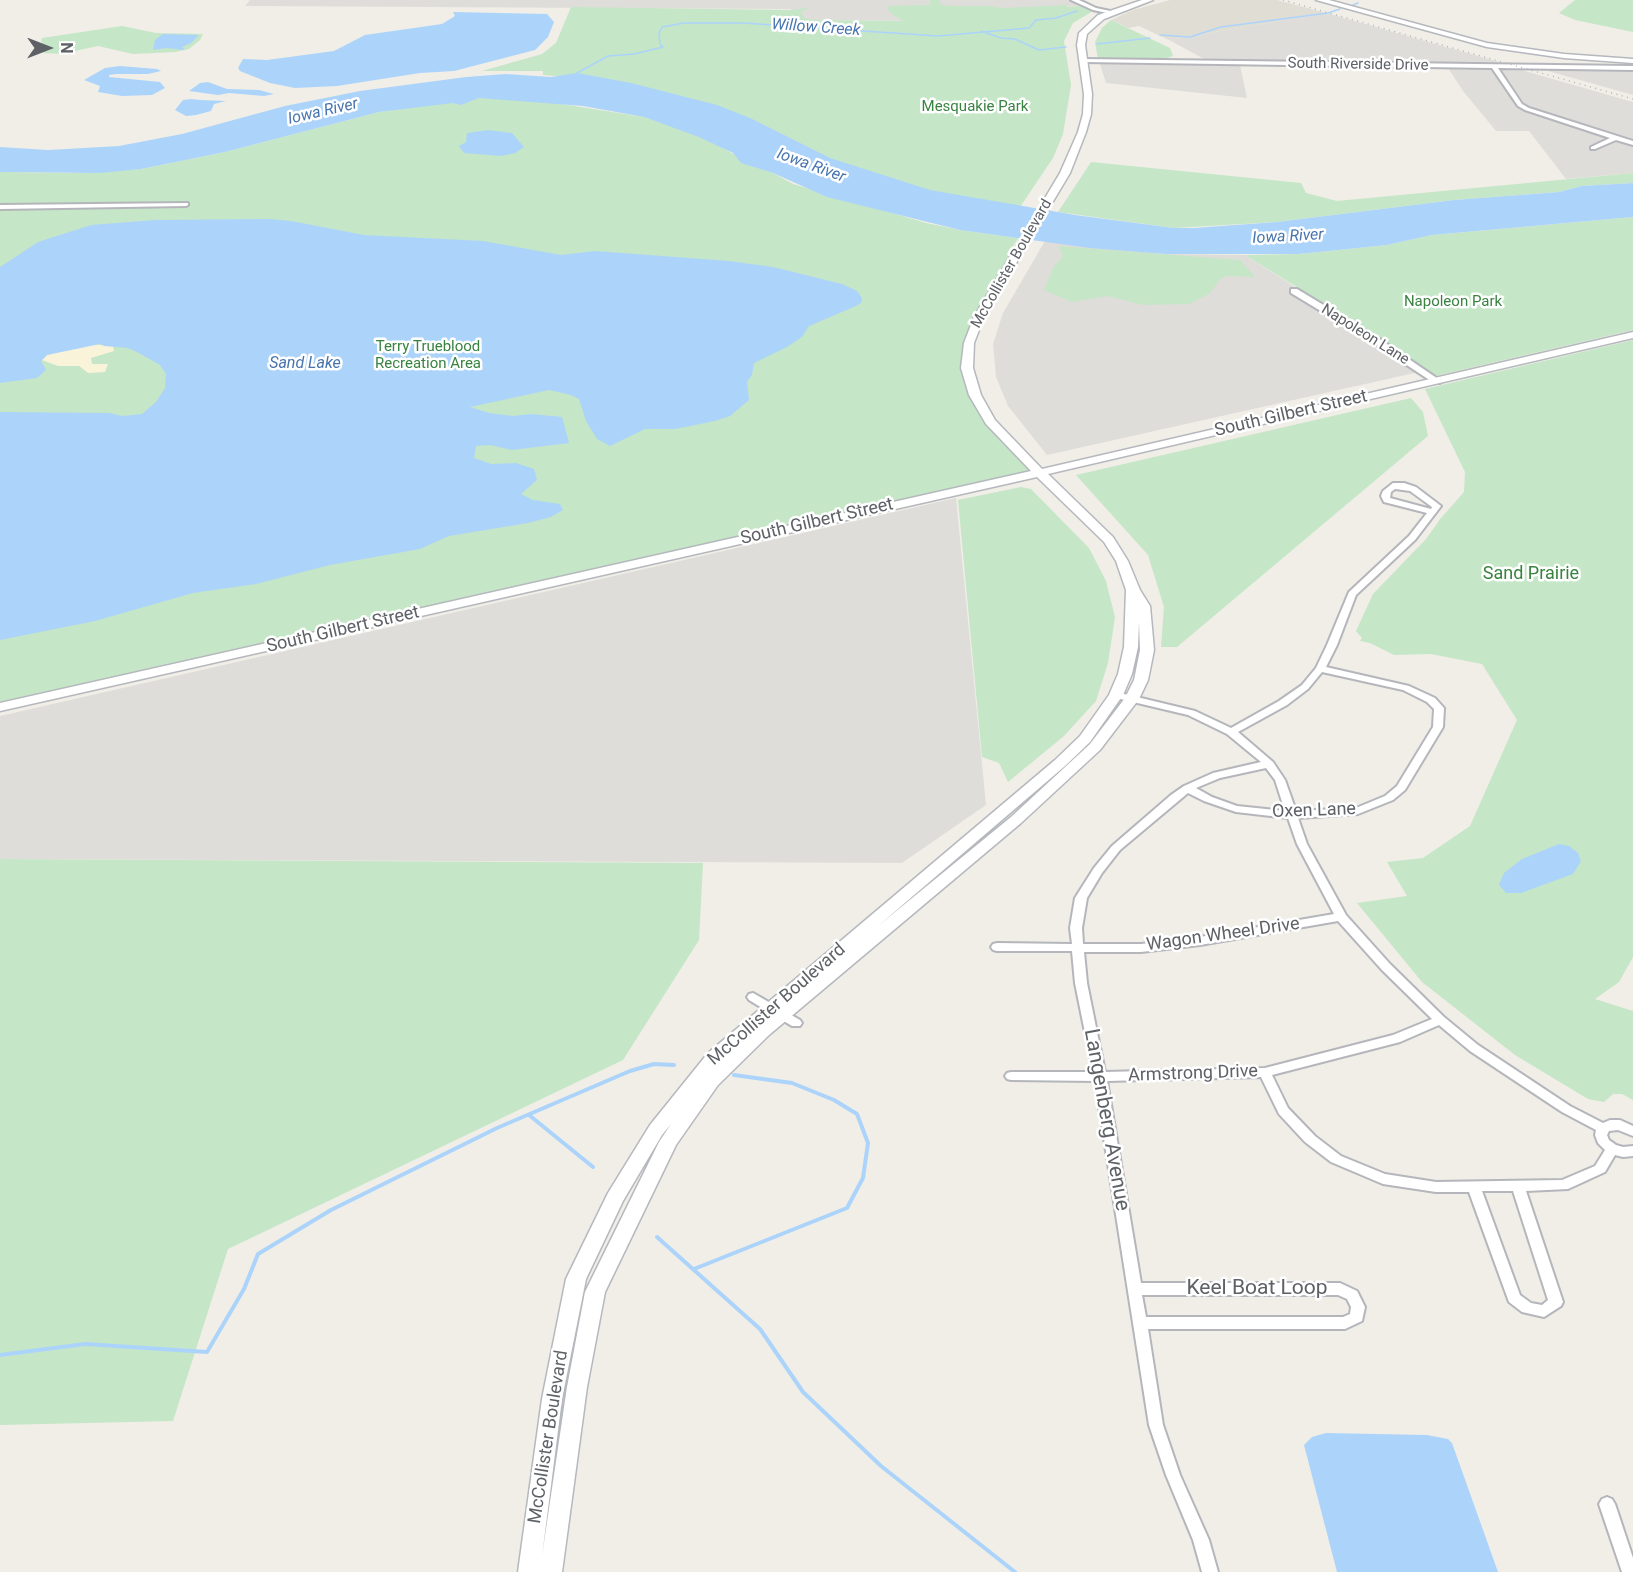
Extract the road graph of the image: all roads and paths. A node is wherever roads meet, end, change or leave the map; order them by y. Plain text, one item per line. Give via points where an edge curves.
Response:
1 (1074, 0) edge
2 (1149, 0) edge
3 (1320, 0) edge
4 (1112, 12) junction
5 (1540, 53) junction
6 (1084, 61) junction
7 (1633, 61) edge
8 (1494, 67) junction
9 (1544, 68) junction
10 (1633, 68) edge
11 (1614, 138) junction
12 (1633, 143) edge
13 (1593, 148) dead end
14 (186, 204) dead end
15 (0, 207) edge
16 (1294, 291) dead end
17 (1633, 335) edge
18 (1437, 381) junction
19 (1039, 473) junction
20 (1433, 512) junction
21 (1320, 669) junction
22 (1124, 697) junction
23 (0, 707) edge
24 (1232, 732) junction
25 (1269, 764) junction
26 (1188, 788) junction
27 (1292, 815) junction
28 (1341, 917) junction
29 (997, 946) dead end
30 (1077, 948) junction
31 (753, 997) dead end
32 (783, 1015) junction
33 (1440, 1020) junction
34 (1265, 1072) junction
35 (1011, 1076) dead end
36 (1100, 1077) junction
37 (1603, 1128) junction
38 (1632, 1128) edge
39 (1612, 1149) junction
40 (1633, 1151) edge
41 (1518, 1186) junction
42 (1474, 1187) junction
43 (1135, 1289) junction
44 (1140, 1323) junction
45 (1607, 1504) dead end
46 (529, 1572) edge
47 (550, 1572) edge
48 (1210, 1572) edge
49 (1630, 1572) edge

1 - 4 street
2 - 4 main road, McCollister Boulevard
3 - 5 main road via 1453,37
4 - 6 main road, McCollister Boulevard via 1083,33
5 - 7 main road
5 - 9 street
6 - 8 street, South Riverside Drive
6 - 19 main road, McCollister Boulevard via 1088,94 1082,132 1049,202 973,330 969,344 967,368 975,395 990,422
8 - 9 street, South Riverside Drive
8 - 11 street via 1527,110
9 - 10 street, South Riverside Drive
11 - 12 street
11 - 13 street
14 - 15 street
16 - 18 street, Napoleon Lane
17 - 18 main road, South Gilbert Street
18 - 19 main road, South Gilbert Street
19 - 22 main road, McCollister Boulevard via 1108,540 1122,561 1133,590
19 - 23 main road, South Gilbert Street
20 - 20 street via 1437,506 1413,489 1393,486 1385,496 1387,500
20 - 21 street via 1412,538 1352,594
21 - 24 street via 1305,687 1283,703
21 - 27 street, Oxen Lane via 1419,693 1439,708 1438,727 1401,788 1389,798 1358,811
22 - 24 street via 1191,713
22 - 32 main road, McCollister Boulevard via 1060,764
24 - 25 street
25 - 26 street, Langenberg Avenue via 1217,776
25 - 27 street via 1280,780
26 - 27 street, Oxen Lane via 1236,809
26 - 30 street, Langenberg Avenue via 1116,848 1098,872 1081,898
27 - 28 street via 1312,866
28 - 30 street, Wagon Wheel Drive via 1141,948
28 - 33 street
29 - 30 street, Wagon Wheel Drive
30 - 36 street, Langenberg Avenue
31 - 32 street
32 - 46 main road, McCollister Boulevard via 714,1057 656,1130 615,1198 576,1279 552,1399
32 - 47 main road, McCollister Boulevard via 712,1080 668,1142 595,1292
33 - 34 street, Armstrong Drive via 1396,1039
33 - 37 street via 1474,1048 1557,1103
34 - 36 street, Armstrong Drive
34 - 42 street via 1283,1111 1336,1159 1383,1179 1436,1187
35 - 36 street, Armstrong Drive
36 - 43 street, Langenberg Avenue
37 - 38 street
37 - 39 street via 1600,1135
39 - 40 street
39 - 41 street via 1600,1169 1563,1185
41 - 42 street
41 - 42 street via 1556,1302 1544,1311 1527,1308 1514,1298
43 - 44 street, Langenberg Avenue
43 - 44 street, Keel Boat Loop via 1340,1289 1352,1294 1358,1307 1357,1317 1344,1323
44 - 48 street, Langenberg Avenue via 1156,1425
45 - 49 street

